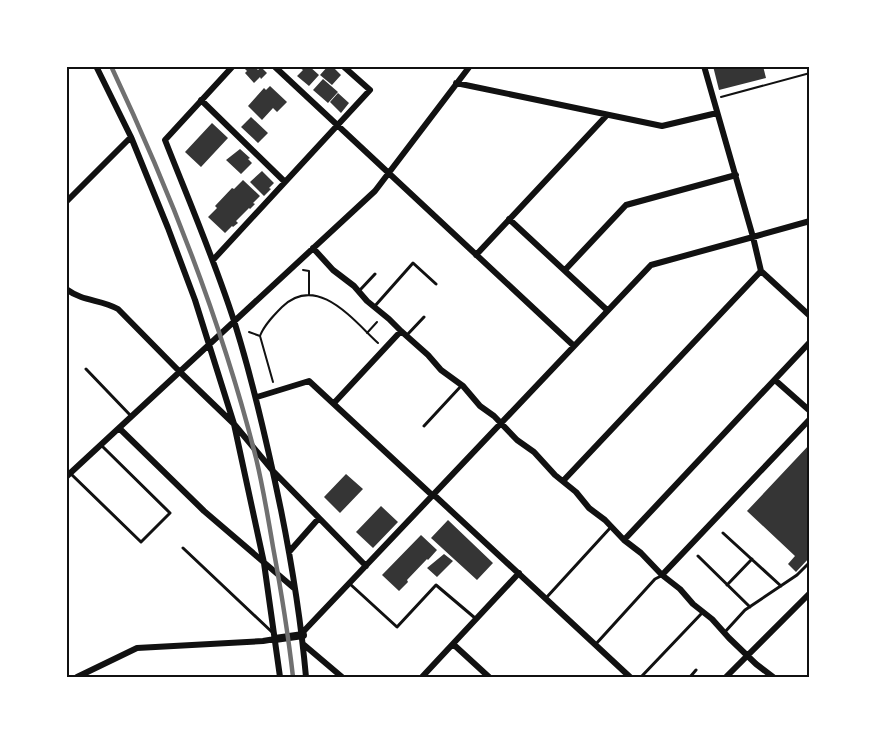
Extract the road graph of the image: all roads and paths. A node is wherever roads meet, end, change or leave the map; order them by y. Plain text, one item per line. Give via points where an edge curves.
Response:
1 (96, 66) edge
2 (233, 66) edge
3 (274, 66) edge
4 (343, 66) edge
5 (470, 66) edge
6 (704, 66) edge
7 (810, 73) edge
8 (456, 84) junction
9 (713, 99) junction
10 (201, 100) junction
11 (717, 112) junction
12 (607, 115) junction
13 (338, 125) junction
14 (131, 137) junction
15 (389, 174) junction
16 (735, 175) junction
17 (285, 182) junction
18 (66, 202) edge
19 (509, 219) junction
20 (810, 221) edge
21 (753, 237) junction
22 (313, 248) junction
23 (476, 255) junction
24 (213, 260) junction
25 (297, 263) junction
26 (565, 270) junction
27 (309, 271) junction
28 (315, 271) dead end
29 (761, 271) junction
30 (375, 274) dead end
31 (436, 284) dead end
32 (66, 289) edge
33 (359, 292) junction
34 (309, 295) junction
35 (374, 307) junction
36 (607, 310) junction
37 (810, 316) edge
38 (424, 317) dead end
39 (377, 321) dead end
40 (234, 322) junction
41 (367, 333) junction
42 (403, 334) junction
43 (810, 342) edge
44 (209, 343) junction
45 (574, 346) junction
46 (384, 349) junction
47 (86, 369) dead end
48 (180, 372) junction
49 (775, 380) junction
50 (462, 386) junction
51 (275, 391) junction
52 (257, 397) junction
53 (334, 403) junction
54 (810, 411) edge
55 (131, 417) junction
56 (810, 419) edge
57 (234, 423) junction
58 (501, 424) junction
59 (424, 426) dead end
60 (120, 428) junction
61 (101, 444) junction
62 (273, 471) junction
63 (67, 473) edge
64 (563, 481) junction
65 (433, 495) junction
66 (319, 518) junction
67 (612, 526) junction
68 (723, 533) dead end
69 (624, 540) junction
70 (183, 548) dead end
71 (289, 552) junction
72 (698, 556) dead end
73 (752, 559) junction
74 (810, 562) edge
75 (264, 563) junction
76 (366, 566) junction
77 (519, 573) junction
78 (662, 575) junction
79 (350, 584) junction
80 (727, 585) junction
81 (781, 586) junction
82 (295, 589) junction
83 (810, 593) edge
84 (545, 598) junction
85 (750, 607) junction
86 (704, 612) junction
87 (476, 620) junction
88 (724, 633) junction
89 (302, 634) junction
90 (274, 636) junction
91 (303, 644) junction
92 (453, 644) junction
93 (596, 645) junction
94 (747, 655) junction
95 (696, 670) dead end
96 (77, 677) edge
97 (280, 677) edge
98 (306, 677) edge
99 (342, 677) edge
100 (422, 677) edge
101 (489, 677) edge
102 (630, 677) edge
103 (641, 677) edge
104 (690, 677) edge
105 (726, 677) edge
106 (773, 677) edge

1 - 14 street
2 - 10 street
3 - 13 street
4 - 13 street via 370,90
5 - 8 street
6 - 9 street
7 - 9 path
8 - 12 street
8 - 15 street
9 - 11 street
10 - 17 street
10 - 24 street via 165,140
11 - 12 street via 662,126
11 - 16 street
12 - 19 street
13 - 15 street
13 - 17 street
14 - 18 street
14 - 44 street
15 - 22 street
15 - 23 street
16 - 21 street
16 - 26 street via 626,205
17 - 24 street
19 - 23 street
19 - 26 street
20 - 21 street
21 - 29 street
21 - 36 street via 651,265
22 - 25 street
22 - 33 street
23 - 45 street
24 - 40 street
25 - 27 path
25 - 40 street
26 - 36 street
27 - 28 path
27 - 34 path
29 - 37 street
29 - 64 street
30 - 33 lane
31 - 35 lane via 413,263
32 - 48 street via 80,298 118,309
33 - 35 street
34 - 41 path via 332,302
34 - 51 path via 288,301 262,330 260,336
35 - 42 street
36 - 45 street
38 - 42 lane
39 - 41 path
40 - 44 street
40 - 52 street
41 - 46 path
42 - 46 street
42 - 50 street
43 - 49 street
44 - 48 street
44 - 57 street
45 - 58 street
46 - 53 street
47 - 55 lane
48 - 55 street
48 - 57 street
49 - 54 street
49 - 69 street
50 - 58 street
50 - 59 lane
51 - 52 street
51 - 53 street via 309,381
52 - 62 street
53 - 65 street
55 - 60 street
56 - 78 street
57 - 62 street
57 - 75 street
58 - 64 street
58 - 65 street
60 - 61 street
60 - 75 street via 204,511
61 - 63 street
61 - 63 lane via 170,513 141,542
62 - 66 street
62 - 71 street
64 - 67 street
65 - 76 street
65 - 77 street
66 - 71 street
66 - 76 street
67 - 69 street
67 - 84 lane
68 - 73 lane
69 - 78 street
70 - 90 lane
71 - 82 street
72 - 80 lane
73 - 80 lane
73 - 81 lane
74 - 81 lane
75 - 82 street
75 - 90 street
76 - 79 street
77 - 84 street
77 - 87 street
78 - 86 street
78 - 93 lane
79 - 87 lane via 397,627 436,585
79 - 89 street
80 - 85 lane
81 - 85 lane
82 - 89 street
83 - 94 street
84 - 93 street
85 - 88 lane
86 - 88 street
86 - 103 lane
87 - 92 street
88 - 94 street
89 - 90 street
89 - 91 street
90 - 96 street via 263,641 137,648
90 - 97 street
91 - 98 street
91 - 99 street
92 - 100 street
92 - 101 street
93 - 102 street
94 - 105 street
94 - 106 street
95 - 104 lane

